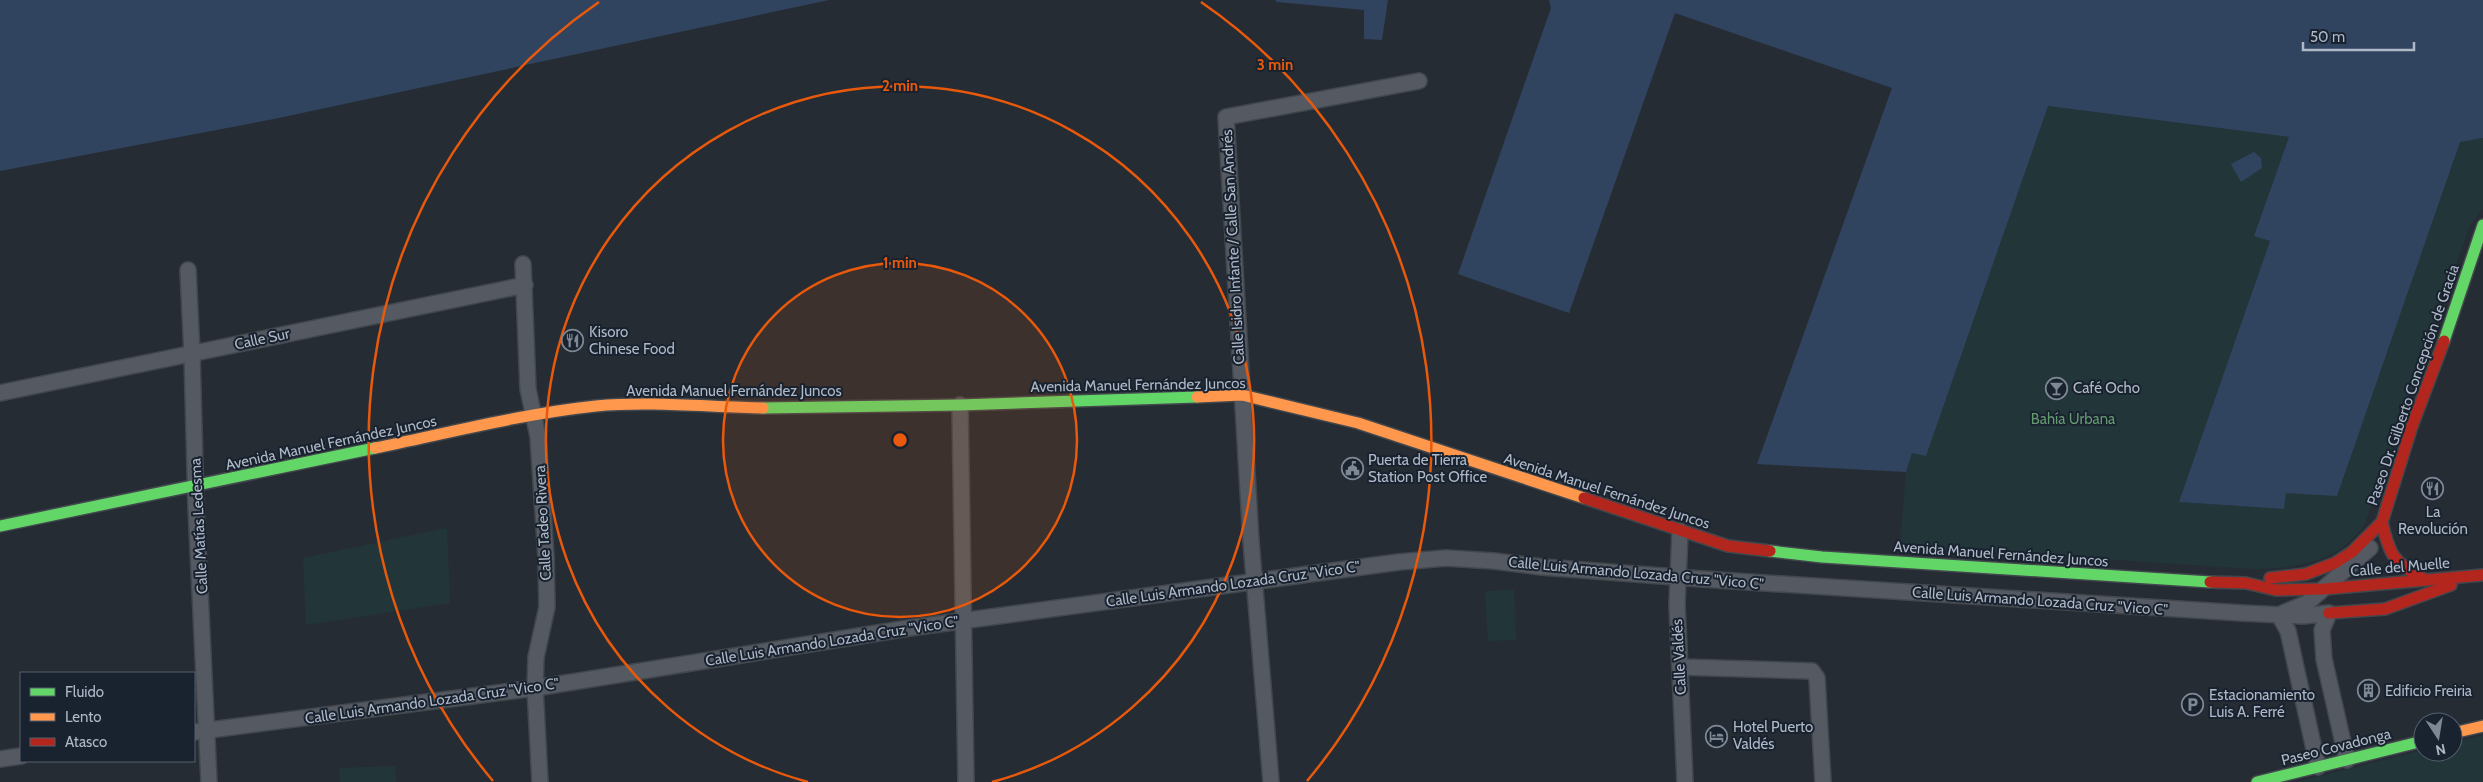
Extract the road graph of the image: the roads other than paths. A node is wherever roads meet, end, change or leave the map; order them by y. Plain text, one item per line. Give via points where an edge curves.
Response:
1 (1419, 82) dead end
2 (2483, 225) edge
3 (523, 264) dead end
4 (188, 270) dead end
5 (525, 285) junction
6 (192, 354) junction
7 (0, 393) edge
8 (1242, 395) junction
9 (960, 405) junction
10 (535, 414) junction
11 (196, 487) junction
12 (2382, 522) junction
13 (0, 526) edge
14 (1680, 531) junction
15 (2480, 575) edge
16 (1677, 577) junction
17 (2424, 579) junction
18 (1254, 582) junction
19 (2246, 583) junction
20 (2324, 589) junction
21 (2329, 613) junction
22 (2280, 615) junction
23 (963, 621) junction
24 (1680, 667) junction
25 (535, 688) junction
26 (2483, 726) edge
27 (201, 731) edge
28 (2463, 731) edge
29 (2413, 743) edge
30 (20, 756) edge
31 (0, 759) edge
32 (2347, 760) junction
33 (2318, 768) junction
34 (209, 782) edge
35 (540, 782) edge
36 (966, 782) edge
37 (1271, 782) edge
38 (1685, 782) edge
39 (1823, 782) edge
40 (2257, 782) edge

1 - 8 street, Calle Isidro Infante / Calle San Andrés via 1226,117
2 - 12 main road, Paseo Dr. Gilberto Concepción de Gracia via 2412,426
3 - 5 street, Calle Tadeo Rivera
4 - 6 street, Calle Matías Ledesma
5 - 6 street, Calle Sur
5 - 10 street, Calle Tadeo Rivera via 528,389
6 - 7 street, Calle Sur
6 - 11 street, Calle Matías Ledesma
8 - 9 main road, Avenida Manuel Fernández Juncos
8 - 14 main road, Avenida Manuel Fernández Juncos via 1358,423
8 - 18 street, Calle Isidro Infante / Calle San Andrés
9 - 10 main road, Avenida Manuel Fernández Juncos via 762,408 651,404 596,406
9 - 23 street
10 - 11 main road, Avenida Manuel Fernández Juncos
10 - 25 street, Calle Tadeo Rivera via 547,607 536,657
11 - 13 main road, Avenida Manuel Fernández Juncos
11 - 27 street, Calle Matías Ledesma
12 - 17 main road via 2390,556
12 - 19 main road, Paseo Dr. Gilberto Concepción de Gracia via 2352,552 2321,570
12 - 20 street via 2379,536 2372,546
14 - 16 street, Calle Valdés
14 - 19 main road, Avenida Manuel Fernández Juncos via 1728,546 1822,557
15 - 17 main road, Calle del Muelle
15 - 21 main road, Calle del Muelle via 2385,609
16 - 18 street, Calle Luis Armando Lozada Cruz "Vico C" via 1446,558
16 - 22 street, Calle Luis Armando Lozada Cruz "Vico C"
16 - 24 street, Calle Valdés
17 - 20 main road, Calle del Muelle
18 - 23 street, Calle Luis Armando Lozada Cruz "Vico C"
18 - 37 street, Calle Isidro Infante / Calle San Andrés
19 - 20 main road, Avenida Manuel Fernández Juncos via 2276,590
20 - 22 street via 2307,603
21 - 22 street, Calle Luis Armando Lozada Cruz "Vico C"
21 - 32 street via 2322,630 2324,659
22 - 33 street via 2289,638
23 - 25 street, Calle Luis Armando Lozada Cruz "Vico C"
23 - 36 street
24 - 38 street, Calle Valdés
24 - 39 street via 1812,671 1817,678
25 - 27 street, Calle Luis Armando Lozada Cruz "Vico C"
25 - 35 street, Calle Tadeo Rivera
26 - 28 main road
27 - 34 street, Calle Matías Ledesma
29 - 32 main road, Paseo Covadonga
30 - 31 street
32 - 33 main road, Paseo Covadonga
33 - 40 main road, Paseo Covadonga

